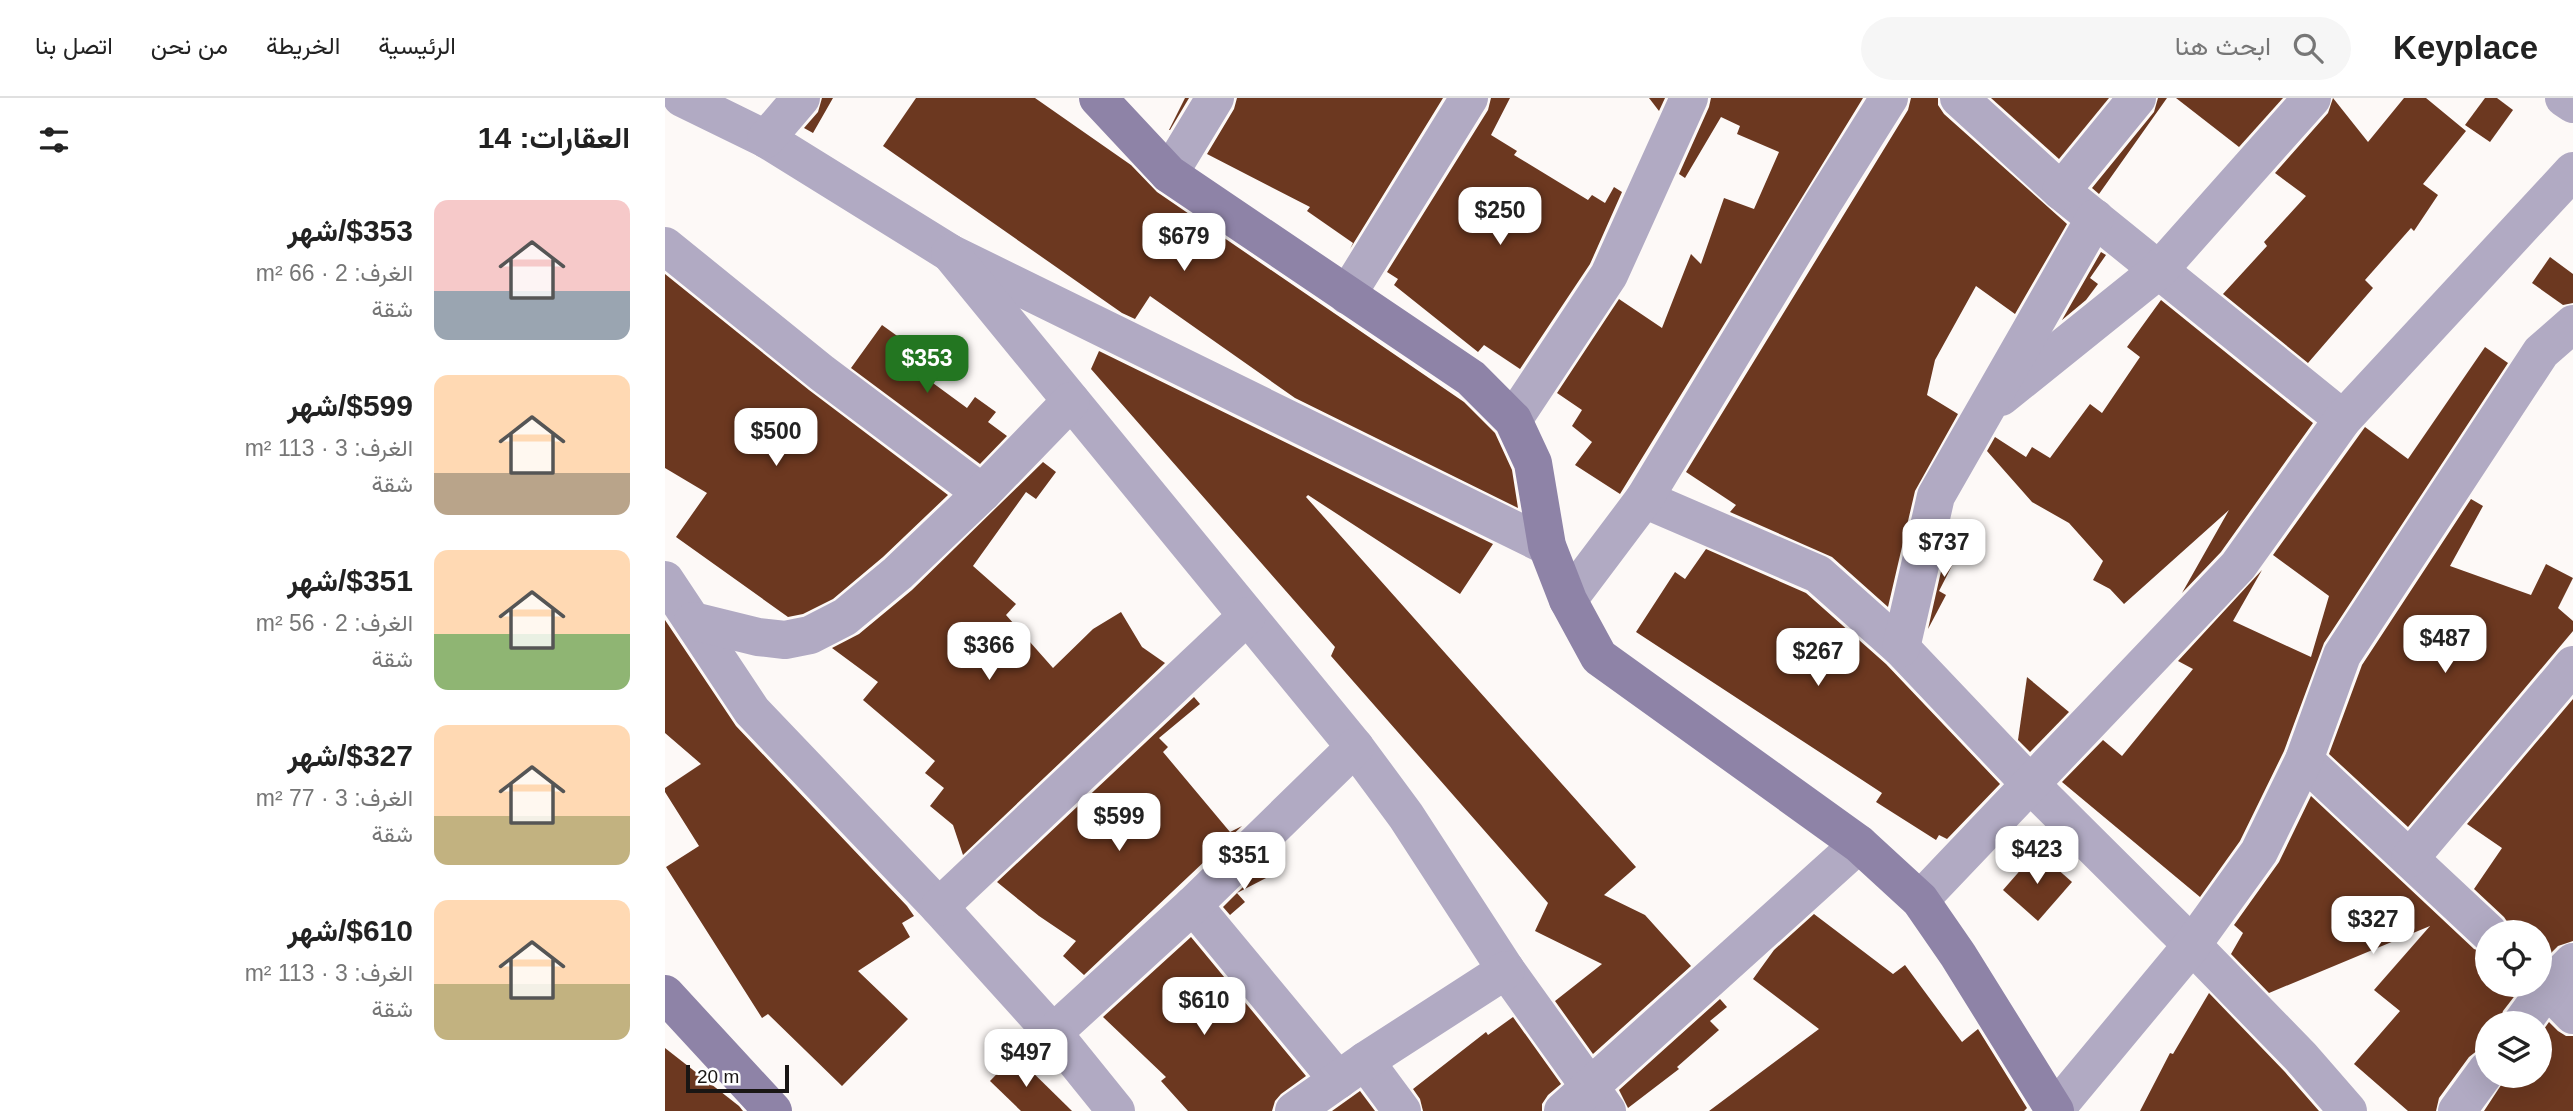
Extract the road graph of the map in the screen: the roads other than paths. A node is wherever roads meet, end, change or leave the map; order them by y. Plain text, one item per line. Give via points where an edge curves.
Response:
1 (682, 98) edge
2 (801, 98) edge
3 (1098, 98) edge
4 (1215, 98) edge
5 (1469, 98) edge
6 (1689, 98) edge
7 (1889, 98) edge
8 (1959, 98) edge
9 (2137, 98) edge
10 (2312, 98) edge
11 (2564, 98) edge
12 (2573, 104) edge
13 (766, 139) junction
14 (2573, 171) edge
15 (1169, 174) junction
16 (2061, 191) junction
17 (2095, 218) junction
18 (665, 246) edge
19 (950, 253) junction
20 (2159, 270) junction
21 (1347, 295) junction
22 (2573, 324) edge
23 (1071, 401) junction
24 (1983, 412) junction
25 (2343, 419) junction
26 (1513, 420) junction
27 (982, 494) junction
28 (1644, 499) junction
29 (1548, 546) junction
30 (665, 580) edge
31 (1568, 600) junction
32 (1247, 615) junction
33 (693, 621) junction
34 (1901, 648) junction
35 (2573, 665) edge
36 (1355, 747) junction
37 (2304, 760) junction
38 (2031, 785) junction
39 (1859, 844) junction
40 (2410, 858) junction
41 (1920, 900) junction
42 (1193, 905) junction
43 (939, 907) junction
44 (2475, 920) edge
45 (2192, 945) junction
46 (1506, 970) junction
47 (2558, 986) edge
48 (665, 994) edge
49 (2534, 1011) edge
50 (1053, 1033) junction
51 (1351, 1070) junction
52 (2475, 1086) edge
53 (1586, 1104) edge
54 (764, 1108) edge
55 (1115, 1111) edge
56 (1294, 1111) edge
57 (1402, 1111) edge
58 (2055, 1111) edge
59 (2348, 1111) edge
60 (2457, 1111) edge

1 - 13 street
2 - 13 street
3 - 15 street
4 - 15 street
5 - 21 street
6 - 26 street via 1609,275
7 - 28 street
8 - 16 street
9 - 16 street
10 - 20 street
11 - 12 street
13 - 19 street
14 - 25 street
15 - 21 street
16 - 17 street
17 - 20 street
17 - 24 street
18 - 27 street
19 - 23 street
19 - 29 street
20 - 24 street
20 - 25 street
21 - 26 street via 1471,378
22 - 37 street via 2540,352 2342,655
23 - 27 street
23 - 32 street
24 - 34 street via 1936,496
25 - 38 street via 2238,566
26 - 29 street via 1533,463
27 - 33 street via 866,600 810,635 785,640 758,638
28 - 31 street
28 - 34 street via 1818,574
29 - 31 street
30 - 33 street
31 - 39 street via 1599,657
32 - 36 street
32 - 43 street
33 - 43 street via 753,711
34 - 38 street
35 - 40 street
36 - 42 street
36 - 46 street via 1406,816
37 - 40 street
37 - 45 street via 2259,852
38 - 41 street
38 - 45 street
39 - 41 street
39 - 53 street
40 - 44 street
41 - 58 street
42 - 50 street
42 - 51 street
43 - 50 street
45 - 58 street
45 - 59 street
46 - 51 street
46 - 53 street
47 - 49 street
48 - 54 street
50 - 55 street
51 - 56 street
51 - 57 street
52 - 60 street

